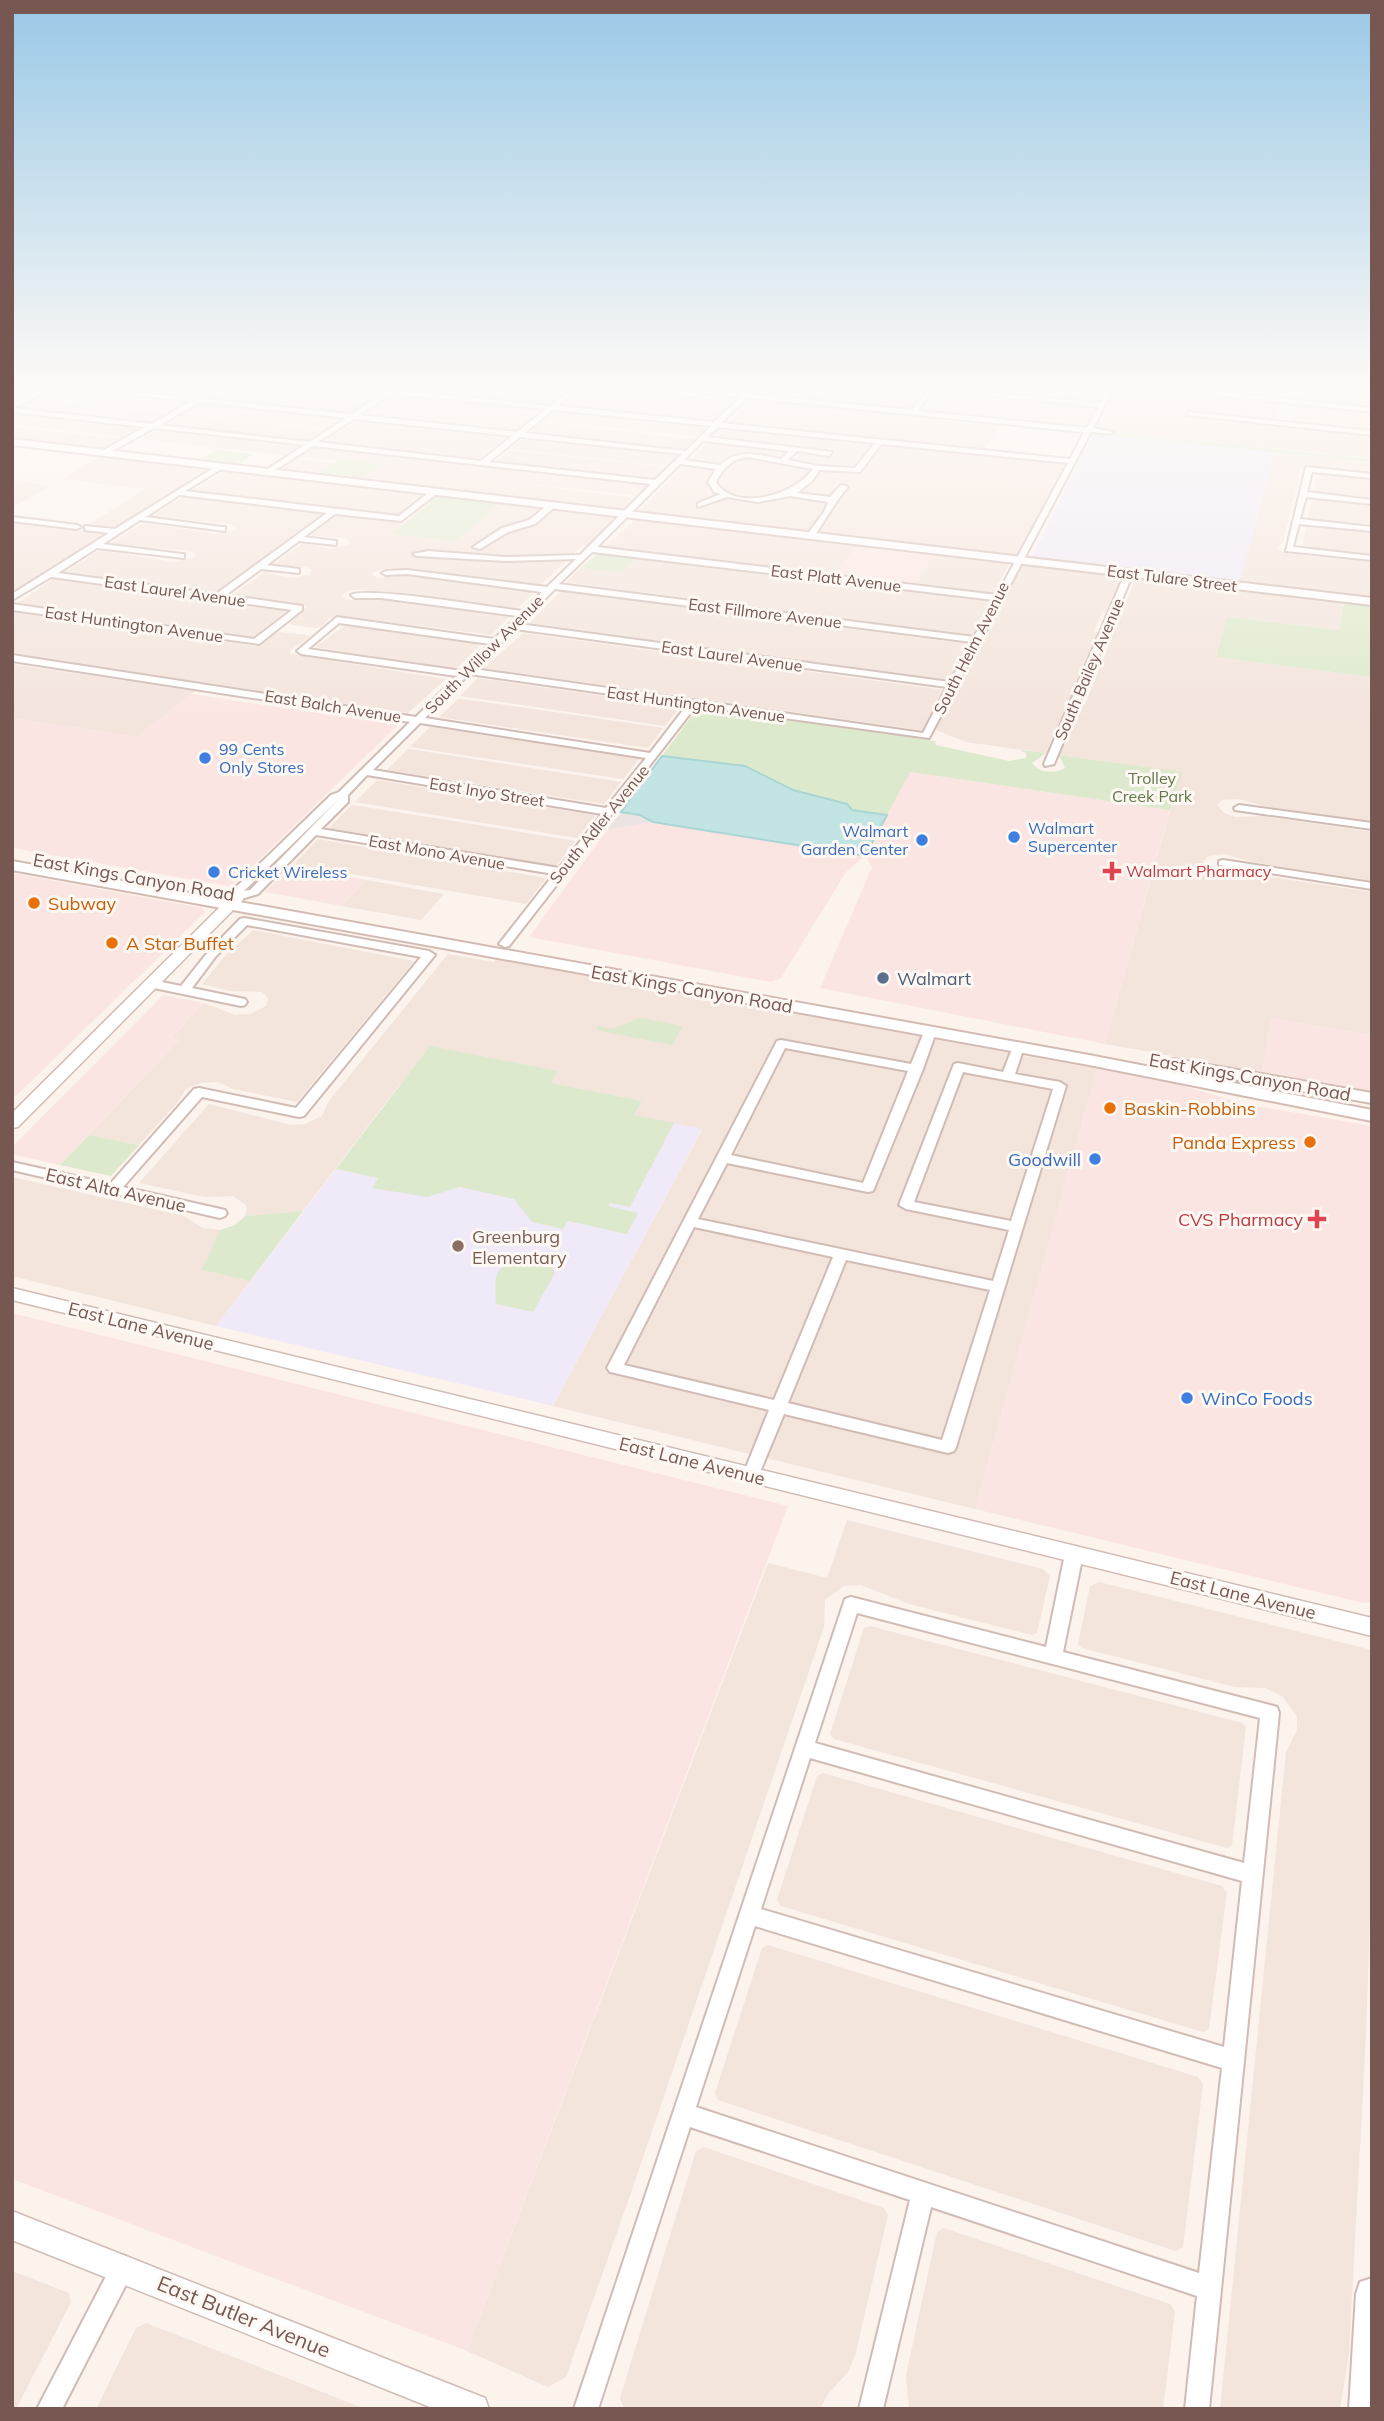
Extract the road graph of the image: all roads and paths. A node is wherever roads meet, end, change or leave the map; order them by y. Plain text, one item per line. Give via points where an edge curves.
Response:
1 (164, 503) edge
2 (265, 503) edge
3 (421, 503) edge
4 (527, 503) edge
5 (637, 503) edge
6 (706, 503) edge
7 (831, 503) edge
8 (1049, 503) edge
9 (1301, 503) edge
10 (701, 505) dead end
11 (552, 506) junction
12 (334, 511) junction
13 (626, 514) junction
14 (139, 518) junction
15 (12, 519) edge
16 (1296, 520) junction
17 (77, 527) dead end
18 (88, 528) dead end
19 (222, 529) dead end
20 (1372, 529) edge
21 (117, 532) junction
22 (810, 536) junction
23 (297, 538) junction
24 (333, 543) dead end
25 (96, 545) junction
26 (590, 549) junction
27 (477, 552) junction
28 (417, 554) dead end
29 (181, 556) dead end
30 (581, 557) junction
31 (1372, 558) edge
32 (1018, 560) junction
33 (259, 566) junction
34 (296, 571) dead end
35 (386, 573) dead end
36 (1129, 573) junction
37 (50, 574) junction
38 (550, 588) junction
39 (355, 595) dead end
40 (218, 597) junction
41 (12, 598) edge
42 (998, 598) junction
43 (1372, 602) edge
44 (12, 607) edge
45 (524, 614) junction
46 (279, 626) joint
47 (512, 626) junction
48 (977, 640) junction
49 (496, 642) junction
50 (12, 658) edge
51 (465, 672) junction
52 (952, 685) junction
53 (694, 704) junction
54 (418, 719) junction
55 (926, 736) joint
56 (653, 756) junction
57 (1049, 764) dead end
58 (365, 772) junction
59 (343, 794) junction
60 (1239, 808) dead end
61 (609, 812) junction
62 (1372, 827) edge
63 (314, 831) junction
64 (12, 855) edge
65 (1223, 863) dead end
66 (12, 865) edge
67 (560, 872) junction
68 (1372, 886) edge
69 (234, 901) junction
70 (505, 944) junction
71 (153, 984) junction
72 (184, 990) junction
73 (241, 1002) dead end
74 (930, 1032) junction
75 (1018, 1047) junction
76 (917, 1069) junction
77 (1008, 1077) junction
78 (1372, 1098) edge
79 (1372, 1115) edge
80 (12, 1123) edge
81 (723, 1158) junction
82 (12, 1166) edge
83 (113, 1189) junction
84 (220, 1213) dead end
85 (690, 1222) junction
86 (1017, 1227) junction
87 (841, 1254) junction
88 (999, 1287) junction
89 (12, 1294) edge
90 (779, 1407) junction
91 (751, 1475) junction
92 (1074, 1554) junction
93 (1372, 1626) edge
94 (1053, 1656) junction
95 (805, 1748) junction
96 (1253, 1875) junction
97 (750, 1915) junction
98 (1234, 2061) junction
99 (684, 2114) junction
100 (923, 2193) junction
101 (12, 2225) edge
102 (123, 2267) junction
103 (1210, 2288) junction
104 (1372, 2294) edge
105 (49, 2409) edge
106 (474, 2409) edge
107 (586, 2409) edge
108 (871, 2409) edge
109 (1197, 2409) edge
110 (1366, 2409) edge

1 - 14 street
2 - 12 street
3 - 12 street via 401,519
4 - 11 main road, East Tulare Street
5 - 13 street, South Willow Avenue
6 - 10 street
7 - 22 street
8 - 32 street, South Helm Avenue
9 - 16 street
11 - 13 main road, East Tulare Street
11 - 27 street via 532,522 505,530
12 - 23 street
13 - 22 main road, East Tulare Street
13 - 26 street, South Willow Avenue
14 - 19 street
14 - 21 street
15 - 17 street
16 - 20 street
16 - 31 street via 1289,549
18 - 21 street
21 - 25 street
22 - 32 main road, East Tulare Street
23 - 24 street
23 - 33 street
25 - 29 street
25 - 37 street
26 - 30 street, South Willow Avenue
26 - 42 street, East Platt Avenue
27 - 28 street
27 - 30 street via 507,559
30 - 38 street, South Willow Avenue
32 - 36 main road, East Tulare Street
32 - 42 street, South Helm Avenue
33 - 34 street
33 - 40 street
35 - 38 street, East Fillmore Avenue
36 - 43 main road, East Tulare Street
36 - 57 street, South Bailey Avenue
37 - 40 street, East Laurel Avenue
37 - 41 street
38 - 45 street, South Willow Avenue
38 - 48 street, East Fillmore Avenue
39 - 45 street
40 - 46 street, East Laurel Avenue via 299,608
42 - 48 street, South Helm Avenue
44 - 46 street, East Huntington Avenue via 256,642
45 - 47 street, South Willow Avenue
47 - 49 street, South Willow Avenue
47 - 52 street, East Laurel Avenue
48 - 52 street, South Helm Avenue
49 - 51 street, South Willow Avenue
49 - 51 street, East Huntington Avenue via 337,620 301,651
50 - 54 street, East Balch Avenue
51 - 53 street, East Huntington Avenue
51 - 54 street, South Willow Avenue
52 - 55 street, South Helm Avenue
53 - 55 street, East Huntington Avenue
53 - 56 street, South Adler Avenue
54 - 56 street, East Balch Avenue
54 - 58 street, South Willow Avenue
56 - 61 street, South Adler Avenue
58 - 59 street, South Willow Avenue
58 - 61 street, East Inyo Street
59 - 63 street, South Willow Avenue via 344,800
59 - 69 street, South Willow Avenue via 239,890
60 - 62 street
61 - 67 street, South Adler Avenue
63 - 67 street, East Mono Avenue
63 - 69 street, South Willow Avenue via 254,892
64 - 69 main road, East Kings Canyon Road
65 - 68 street
66 - 69 main road, East Kings Canyon Road
67 - 70 street, South Adler Avenue
69 - 70 main road, East Kings Canyon Road
69 - 71 street, South Willow Avenue
69 - 74 main road, East Kings Canyon Road
70 - 78 main road, East Kings Canyon Road
71 - 72 street
71 - 80 street, South Willow Avenue
72 - 73 street
72 - 83 street via 244,921 429,955 299,1113 200,1092
74 - 75 main road, East Kings Canyon Road
74 - 76 street
75 - 77 street
75 - 79 main road, East Kings Canyon Road
76 - 81 street via 780,1044
76 - 81 street via 868,1188
77 - 86 street via 1060,1087
77 - 86 street via 958,1067 906,1205
81 - 85 street
82 - 83 street, East Alta Avenue
83 - 84 street, East Alta Avenue
85 - 87 street
85 - 90 street via 615,1368
86 - 88 street
87 - 88 street
87 - 90 street
88 - 90 street via 948,1447
89 - 91 street, East Lane Avenue
90 - 91 street
91 - 92 street, East Lane Avenue
92 - 93 street, East Lane Avenue
92 - 94 street
94 - 95 street via 851,1604
94 - 96 street via 1270,1713
95 - 96 street
95 - 97 street
96 - 98 street
97 - 98 street
97 - 99 street
98 - 103 street
99 - 100 street
99 - 107 street
100 - 103 street
100 - 108 street
101 - 102 street, East Butler Avenue
102 - 105 street
102 - 106 street, East Butler Avenue
103 - 109 street
104 - 110 main road

